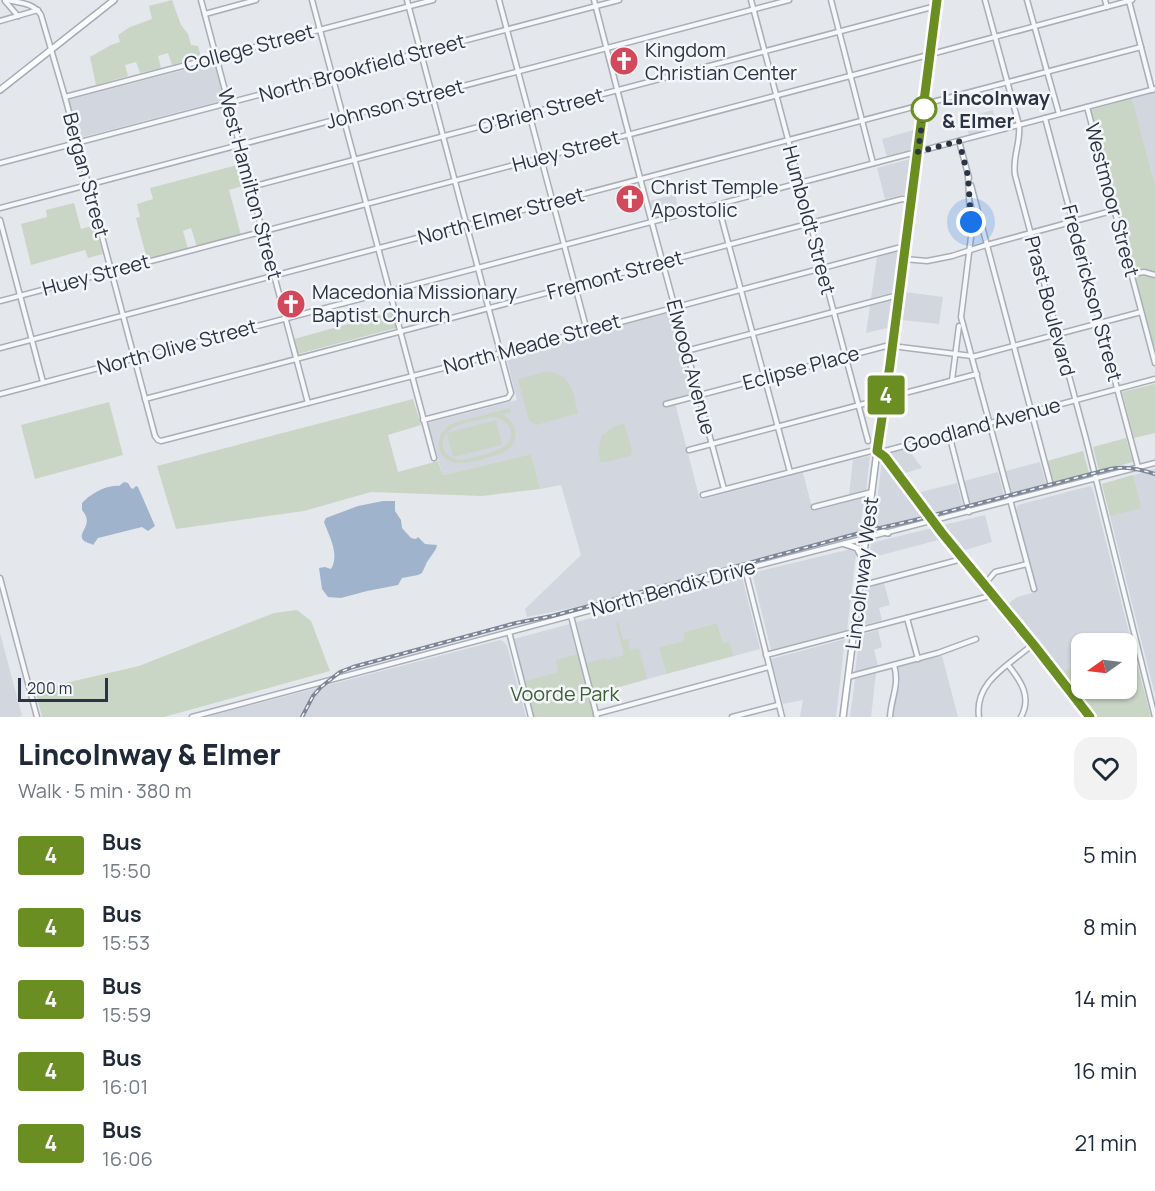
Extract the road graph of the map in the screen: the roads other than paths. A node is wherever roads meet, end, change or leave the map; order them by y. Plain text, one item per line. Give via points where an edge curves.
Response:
1 (6, 0) edge
2 (38, 0) edge
3 (114, 0) edge
4 (201, 0) edge
5 (256, 0) edge
6 (312, 0) edge
7 (407, 0) edge
8 (433, 0) edge
9 (499, 0) edge
10 (594, 0) edge
11 (620, 0) edge
12 (751, 0) edge
13 (789, 0) edge
14 (831, 0) edge
15 (985, 0) edge
16 (1027, 0) edge
17 (1105, 0) edge
18 (1130, 0) edge
19 (937, 3) edge
20 (31, 5) junction
21 (409, 6) junction
22 (596, 6) junction
23 (1107, 7) junction
24 (754, 9) junction
25 (39, 10) junction
26 (204, 14) junction
27 (18, 16) junction
28 (0, 21) edge
29 (1034, 26) junction
30 (321, 30) junction
31 (507, 30) junction
32 (839, 32) junction
33 (995, 36) junction
34 (1141, 47) junction
35 (51, 49) junction
36 (607, 49) junction
37 (421, 52) junction
38 (765, 52) junction
39 (930, 54) junction
40 (216, 57) junction
41 (518, 72) junction
42 (1047, 72) junction
43 (332, 76) junction
44 (850, 76) junction
45 (1008, 82) junction
46 (1154, 89) edge
47 (0, 90) edge
48 (618, 91) junction
49 (432, 94) junction
50 (776, 96) junction
51 (65, 97) junction
52 (228, 103) junction
53 (925, 104) junction
54 (1087, 107) junction
55 (529, 114) junction
56 (1059, 114) junction
57 (344, 118) junction
58 (1046, 118) junction
59 (862, 120) junction
60 (1019, 125) junction
61 (629, 135) junction
62 (444, 137) junction
63 (788, 140) junction
64 (959, 141) junction
65 (77, 143) junction
66 (240, 145) junction
67 (918, 152) junction
68 (541, 158) junction
69 (355, 160) junction
70 (0, 163) edge
71 (873, 163) junction
72 (968, 176) junction
73 (641, 179) junction
74 (455, 181) junction
75 (799, 183) junction
76 (88, 185) junction
77 (251, 187) junction
78 (912, 200) junction
79 (552, 202) junction
80 (366, 204) junction
81 (718, 204) junction
82 (0, 208) edge
83 (1114, 210) junction
84 (0, 220) edge
85 (1073, 221) junction
86 (652, 222) junction
87 (810, 223) junction
88 (467, 225) junction
89 (262, 232) junction
90 (1031, 232) junction
91 (986, 244) junction
92 (564, 245) junction
93 (729, 245) junction
94 (905, 246) junction
95 (378, 248) junction
96 (970, 251) junction
97 (904, 259) junction
98 (662, 262) junction
99 (822, 267) junction
100 (478, 268) junction
101 (112, 272) junction
102 (1131, 274) junction
103 (1155, 275) edge
104 (274, 276) junction
105 (574, 285) junction
106 (741, 288) junction
107 (390, 291) junction
108 (20, 295) junction
109 (899, 295) junction
110 (0, 301) edge
111 (675, 307) junction
112 (489, 308) junction
113 (834, 312) junction
114 (1142, 312) junction
115 (123, 315) junction
116 (286, 318) junction
117 (1100, 323) junction
118 (959, 326) dead end
119 (586, 331) junction
120 (400, 332) junction
121 (753, 333) junction
122 (1058, 335) junction
123 (32, 339) junction
124 (892, 346) junction
125 (1014, 346) junction
126 (0, 348) edge
127 (687, 351) junction
128 (501, 353) junction
129 (955, 354) junction
130 (846, 356) junction
131 (972, 357) junction
132 (134, 358) junction
133 (296, 358) junction
134 (1155, 363) edge
135 (977, 374) junction
136 (412, 376) junction
137 (765, 378) junction
138 (1155, 379) edge
139 (952, 380) junction
140 (43, 382) junction
141 (1118, 390) junction
142 (0, 394) edge
143 (699, 395) junction
144 (885, 398) junction
145 (145, 399) junction
146 (1075, 400) junction
147 (308, 403) junction
148 (666, 404) dead end
149 (859, 405) junction
150 (1031, 412) junction
151 (423, 420) junction
152 (990, 423) junction
153 (778, 426) junction
154 (949, 434) junction
155 (158, 440) joint
156 (868, 441) dead end
157 (711, 444) junction
158 (689, 450) dead end
159 (877, 451) junction
160 (434, 458) dead end
161 (1155, 462) edge
162 (1138, 467) junction
163 (790, 472) junction
164 (1096, 479) junction
165 (1050, 482) dead end
166 (724, 489) junction
167 (872, 492) junction
168 (703, 495) dead end
169 (1010, 501) junction
170 (814, 507) dead end
171 (969, 512) junction
172 (932, 521) junction
173 (868, 522) junction
174 (888, 533) junction
175 (866, 538) junction
176 (845, 544) junction
177 (864, 559) junction
178 (962, 559) junction
179 (1027, 564) junction
180 (746, 569) junction
181 (0, 578) edge
182 (984, 585) junction
183 (860, 586) junction
184 (1034, 589) dead end
185 (991, 593) junction
186 (571, 616) junction
187 (906, 618) junction
188 (508, 632) junction
189 (854, 632) junction
190 (976, 639) dead end
191 (1034, 645) junction
192 (766, 655) junction
193 (918, 659) junction
194 (894, 665) junction
195 (1008, 665) junction
196 (769, 667) junction
197 (848, 677) junction
198 (778, 705) junction
199 (597, 715) edge
200 (37, 717) edge
201 (192, 717) edge
202 (531, 717) edge
203 (732, 717) edge
204 (782, 717) edge
205 (843, 717) edge
206 (890, 717) edge
207 (979, 717) edge
208 (1021, 717) edge
209 (1090, 717) edge
210 (1155, 717) edge

1 - 20 street
1 - 27 street
2 - 20 street
3 - 35 main road
4 - 26 street, West Hamilton Street
5 - 26 street
6 - 30 street
7 - 21 street
8 - 21 street, College Street
9 - 31 street
10 - 22 street, Elwood Avenue
11 - 22 street, North Brookfield Street
12 - 24 street, Humboldt Street
13 - 24 street, Johnson Street
14 - 32 street
15 - 33 street, Prast Boulevard
16 - 29 street
17 - 23 street
18 - 23 street, Huey Street
18 - 34 street
19 - 32 street, O'Brien Street
19 - 39 main road, Lincolnway West
20 - 25 street
21 - 30 street, College Street
21 - 37 street
22 - 31 street, North Brookfield Street
22 - 36 street, Elwood Avenue
23 - 29 street, Huey Street
24 - 36 street, Johnson Street
24 - 38 street, Humboldt Street
25 - 27 street
25 - 35 street, Bergan Street
26 - 40 street, West Hamilton Street
27 - 28 street
29 - 33 street, Huey Street
29 - 42 street
30 - 40 street, College Street
30 - 43 street
31 - 37 street, North Brookfield Street
31 - 41 street
32 - 38 street, O'Brien Street
32 - 44 street
33 - 39 street, Huey Street
33 - 45 street, Prast Boulevard
34 - 42 street, North Elmer Street
34 - 46 street
35 - 47 main road
35 - 51 street, Bergan Street
36 - 41 street, Johnson Street
36 - 48 street, Elwood Avenue
37 - 43 street, North Brookfield Street
37 - 49 street
38 - 48 street, O'Brien Street
38 - 50 street, Humboldt Street
39 - 44 street, Huey Street
39 - 53 main road, Lincolnway West
40 - 51 street, College Street
40 - 52 street, West Hamilton Street
41 - 49 street, Johnson Street
41 - 55 street
42 - 45 street, North Elmer Street
42 - 56 street
43 - 52 street, North Brookfield Street
43 - 57 street
44 - 50 street, Huey Street
44 - 59 street
45 - 53 street, North Elmer Street
45 - 60 street, Prast Boulevard
46 - 54 street, North Olive Street
48 - 55 street, O'Brien Street
48 - 61 street, Elwood Avenue
49 - 57 street, Johnson Street
49 - 62 street
50 - 61 street, Huey Street
50 - 63 street, Humboldt Street
51 - 65 street, Bergan Street
52 - 65 street, North Brookfield Street
52 - 66 street, West Hamilton Street
53 - 59 street, North Elmer Street
53 - 67 main road, Lincolnway West
54 - 56 street, North Olive Street
54 - 83 street, Westmoor Street
55 - 62 street, O'Brien Street
55 - 68 street
56 - 58 street, North Olive Street
57 - 66 street, Johnson Street
57 - 69 street
58 - 60 street, North Olive Street
58 - 85 street, Frederickson Street
59 - 63 street, North Elmer Street
59 - 71 street
60 - 64 street, North Olive Street
60 - 90 street, Prast Boulevard via 1015,171
61 - 68 street, Huey Street
61 - 73 street, Elwood Avenue
62 - 69 street, O'Brien Street
62 - 74 street
63 - 73 street, North Elmer Street
63 - 75 street, Humboldt Street
64 - 67 street, North Olive Street
64 - 72 street
65 - 70 street, North Brookfield Street
65 - 76 street, Bergan Street
66 - 76 street, Johnson Street
66 - 77 street, West Hamilton Street
67 - 71 street, North Olive Street
67 - 78 main road, Lincolnway West
68 - 74 street, Huey Street
68 - 79 street
69 - 77 street, O'Brien Street
69 - 80 street
71 - 75 street, North Olive Street
72 - 91 street
72 - 96 street
73 - 79 street, North Elmer Street
73 - 86 street, Elwood Avenue
74 - 80 street, Huey Street
74 - 88 street
75 - 81 street, North Olive Street
75 - 87 street, Humboldt Street
76 - 82 street, Johnson Street
76 - 101 street, Bergan Street
77 - 89 street, West Hamilton Street
78 - 87 street, Fremont Street via 902,199
78 - 94 main road, Lincolnway West
79 - 88 street, North Elmer Street
79 - 92 street
80 - 89 street, Huey Street
80 - 95 street
81 - 86 street, North Olive Street
81 - 93 street
83 - 85 street
83 - 102 street, Westmoor Street
84 - 108 street
85 - 90 street
85 - 117 street, Frederickson Street
86 - 92 street, North Olive Street
86 - 98 street, Elwood Avenue
87 - 93 street, Fremont Street
87 - 99 street, Humboldt Street
88 - 95 street, North Elmer Street
88 - 100 street
89 - 101 street, Huey Street
89 - 104 street, West Hamilton Street
90 - 91 street
90 - 122 street, Prast Boulevard
91 - 96 street
91 - 125 street
92 - 100 street, North Olive Street
92 - 105 street
93 - 98 street, Fremont Street
93 - 106 street
94 - 97 main road, Lincolnway West
94 - 99 street, North Meade Street
95 - 104 street, North Elmer Street
95 - 107 street
96 - 97 street via 935,260
96 - 131 street via 961,317
97 - 109 main road, Lincolnway West
98 - 105 street, Fremont Street
98 - 111 street, Elwood Avenue
99 - 106 street, North Meade Street
99 - 113 street, Humboldt Street
100 - 107 street, North Olive Street
100 - 112 street
101 - 108 street, Huey Street
101 - 115 street, Bergan Street
102 - 103 street
102 - 114 street, Westmoor Street
104 - 115 street, North Elmer Street
104 - 116 street, West Hamilton Street
105 - 112 street, Fremont Street
105 - 119 street
106 - 111 street, North Meade Street
106 - 121 street
107 - 116 street, North Olive Street
107 - 120 street
108 - 110 street, Huey Street
108 - 123 street
109 - 113 street
109 - 124 main road, Lincolnway West
111 - 119 street, North Meade Street
111 - 127 street, Elwood Avenue
112 - 120 street, Fremont Street
112 - 128 street
113 - 121 street
113 - 130 street, Humboldt Street
114 - 117 street, Eclipse Place
114 - 134 street, Westmoor Street
115 - 123 street, North Elmer Street
115 - 132 street, Bergan Street
116 - 132 street, North Olive Street
116 - 133 street, West Hamilton Street
117 - 122 street, Eclipse Place
117 - 141 street, Frederickson Street
118 - 129 street
119 - 128 street, North Meade Street
120 - 133 street, Fremont Street
120 - 136 street
121 - 127 street
121 - 137 street
122 - 125 street, Eclipse Place
122 - 146 street, Prast Boulevard
123 - 126 street, North Elmer Street
123 - 140 street
124 - 129 street, Eclipse Place
124 - 130 street, Eclipse Place
124 - 144 main road, Lincolnway West
125 - 131 street, Eclipse Place
125 - 150 street
127 - 143 street, Elwood Avenue
128 - 136 street, North Meade Street
128 - 151 street via 511,393 508,398
129 - 131 street, Eclipse Place
129 - 139 street
130 - 137 street, Eclipse Place
130 - 149 street, Humboldt Street
131 - 135 street
132 - 140 street, North Olive Street
132 - 145 street, Bergan Street
133 - 145 street, Fremont Street
133 - 147 street, West Hamilton Street
135 - 139 street
135 - 152 street
136 - 147 street, North Meade Street
136 - 151 street
137 - 143 street, Eclipse Place
137 - 153 street
138 - 141 street, Goodland Avenue
139 - 144 street
140 - 142 street, North Olive Street
141 - 146 street, Goodland Avenue
141 - 162 street, Frederickson Street
143 - 148 street, Eclipse Place
143 - 157 street, Elwood Avenue
144 - 149 street
144 - 159 main road, Lincolnway West
145 - 155 street, Bergan Street
146 - 150 street, Goodland Avenue
146 - 164 street, Prast Boulevard
147 - 155 street, North Meade Street
149 - 153 street
149 - 156 street, Humboldt Street
150 - 152 street, Goodland Avenue
150 - 165 street
151 - 160 street
152 - 154 street, Goodland Avenue
152 - 169 street
153 - 157 street
153 - 163 street
154 - 159 street, Goodland Avenue
154 - 171 street
157 - 158 street
157 - 166 street, Elwood Avenue
159 - 163 street, Goodland Avenue
159 - 167 main road, Lincolnway West
159 - 172 street
161 - 162 street, North Bendix Drive
162 - 164 street, North Bendix Drive
163 - 166 street, Goodland Avenue
164 - 169 street, North Bendix Drive
164 - 210 street, Prast Boulevard
166 - 168 street, Goodland Avenue
167 - 170 street
167 - 173 main road, Lincolnway West
169 - 171 street, North Bendix Drive
169 - 179 street
171 - 172 street, North Bendix Drive
172 - 174 street, North Bendix Drive
172 - 178 street
173 - 174 main road via 878,531
173 - 175 main road, Lincolnway West
174 - 175 street, North Bendix Drive
175 - 176 street, North Bendix Drive
175 - 177 main road, Lincolnway West
176 - 177 main road via 857,548
176 - 180 street, North Bendix Drive
177 - 183 main road, Lincolnway West
178 - 182 street
178 - 183 street
179 - 182 street via 995,572
179 - 184 street
180 - 186 street, North Bendix Drive
180 - 192 street
181 - 200 street
182 - 185 street
183 - 189 main road, Lincolnway West
185 - 187 street
185 - 191 street
186 - 188 street, North Bendix Drive
186 - 199 street
187 - 189 street
187 - 193 street
188 - 201 street, North Bendix Drive
188 - 202 street
189 - 192 street
189 - 197 main road, Lincolnway West
190 - 193 street
191 - 195 street
191 - 209 street
192 - 196 street
193 - 194 street
194 - 197 street
194 - 206 street via 897,683
195 - 207 street via 985,685 978,701
195 - 208 street via 1025,694
196 - 198 street
196 - 199 street
197 - 205 main road, Lincolnway West
198 - 203 street
198 - 204 street

